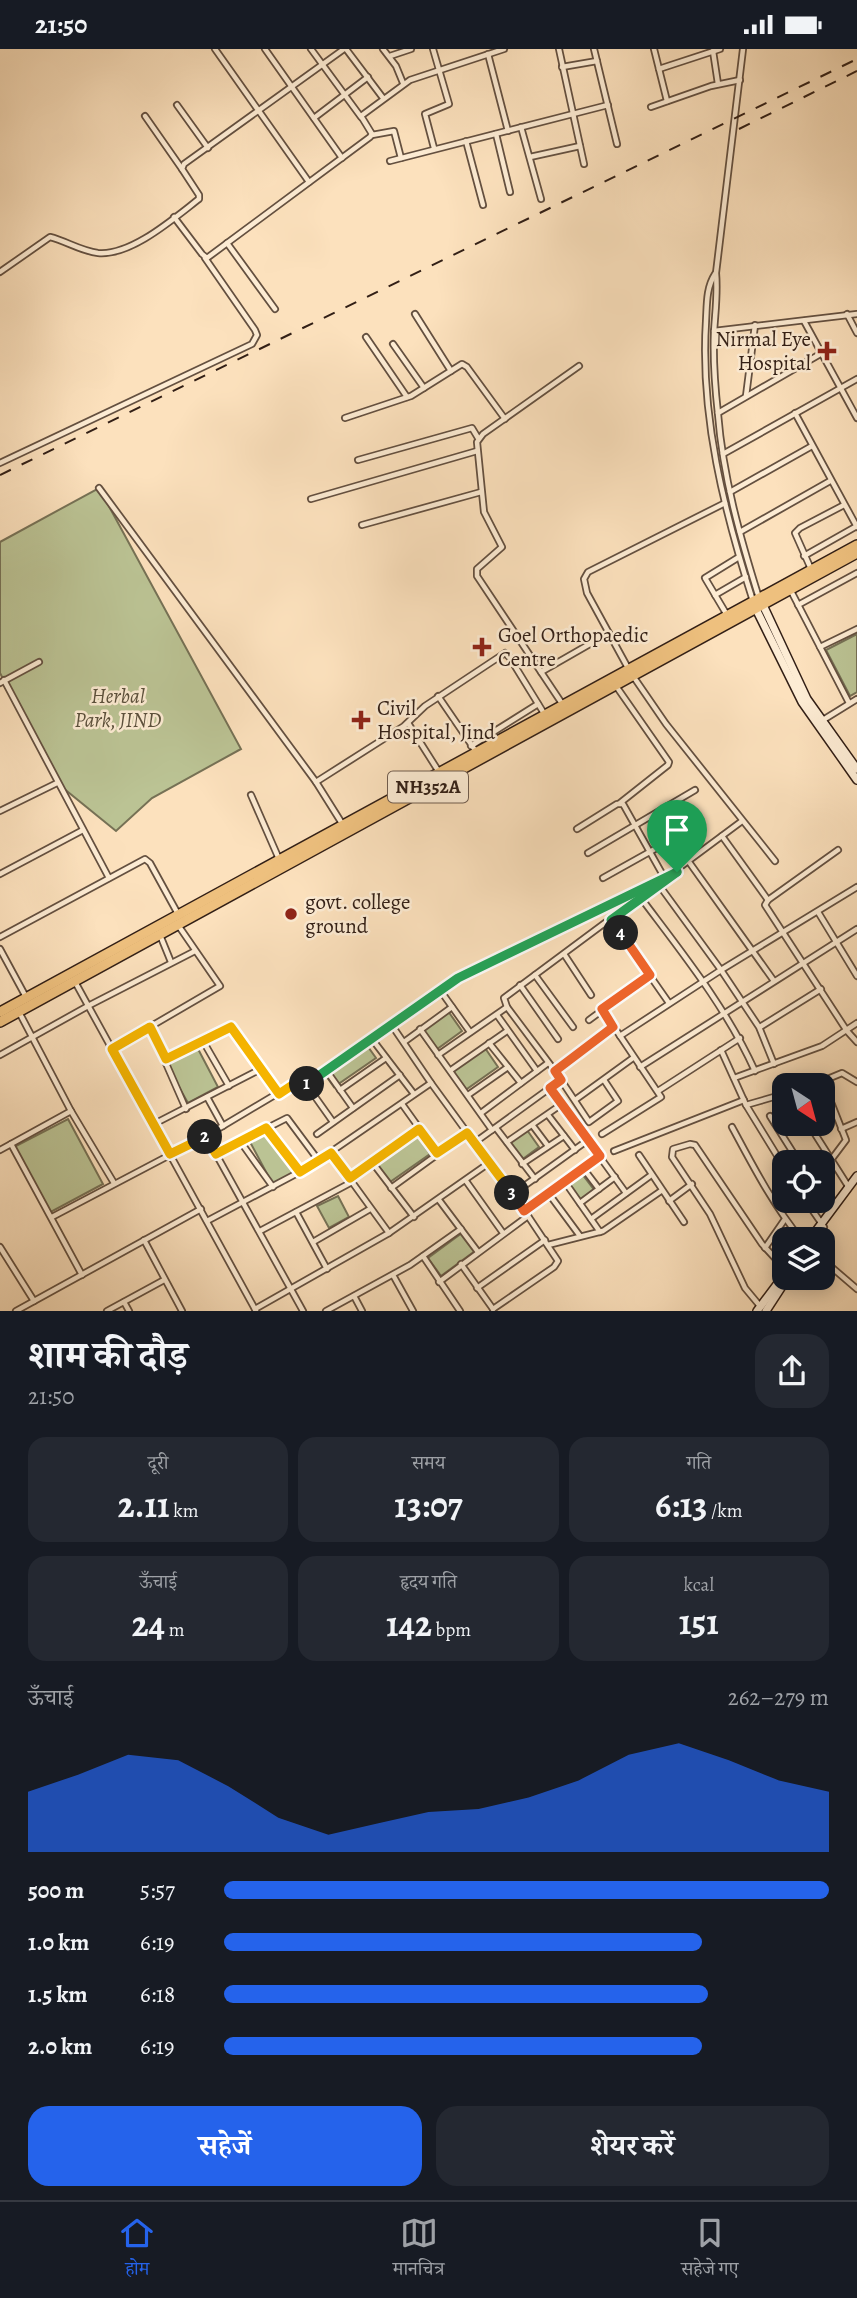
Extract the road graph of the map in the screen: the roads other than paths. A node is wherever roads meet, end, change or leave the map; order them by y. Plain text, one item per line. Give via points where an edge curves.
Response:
1 (215, 49) edge
2 (265, 49) edge
3 (311, 49) edge
4 (345, 49) edge
5 (383, 49) edge
6 (411, 49) edge
7 (433, 49) edge
8 (504, 49) edge
9 (559, 49) edge
10 (594, 49) edge
11 (654, 49) edge
12 (720, 49) edge
13 (743, 49) edge
14 (711, 51) edge
15 (488, 54) junction
16 (390, 57) junction
17 (597, 61) junction
18 (323, 66) junction
19 (562, 67) junction
20 (659, 69) junction
21 (440, 70) junction
22 (368, 77) junction
23 (740, 80) junction
24 (403, 83) junction
25 (718, 84) junction
26 (292, 88) junction
27 (344, 95) junction
28 (383, 98) junction
29 (667, 101) junction
30 (177, 105) dead end
31 (608, 105) junction
32 (652, 107) dead end
33 (259, 111) junction
34 (572, 114) junction
35 (145, 116) dead end
36 (361, 117) junction
37 (314, 118) junction
38 (521, 127) junction
39 (508, 131) junction
40 (496, 134) junction
41 (372, 135) junction
42 (466, 141) junction
43 (617, 144) dead end
44 (580, 146) junction
45 (208, 148) junction
46 (434, 148) junction
47 (529, 157) junction
48 (342, 158) junction
49 (401, 158) junction
50 (390, 161) dead end
51 (584, 164) dead end
52 (182, 169) junction
53 (309, 182) junction
54 (510, 193) dead end
55 (541, 199) dead end
56 (482, 205) dead end
57 (174, 217) junction
58 (227, 243) junction
59 (205, 257) junction
60 (0, 272) edge
61 (716, 274) junction
62 (275, 309) dead end
63 (415, 314) dead end
64 (847, 314) junction
65 (857, 314) edge
66 (804, 320) junction
67 (755, 325) junction
68 (714, 331) junction
69 (857, 333) edge
70 (366, 337) dead end
71 (393, 344) dead end
72 (822, 353) junction
73 (579, 366) dead end
74 (451, 371) junction
75 (857, 379) edge
76 (716, 383) junction
77 (707, 384) junction
78 (842, 386) junction
79 (424, 388) junction
80 (407, 397) junction
81 (746, 397) junction
82 (718, 413) junction
83 (795, 413) junction
84 (345, 418) dead end
85 (857, 418) edge
86 (505, 419) junction
87 (478, 438) junction
88 (812, 446) junction
89 (477, 451) junction
90 (723, 454) junction
91 (358, 460) dead end
92 (0, 463) edge
93 (831, 481) junction
94 (99, 488) dead end
95 (481, 492) junction
96 (730, 492) junction
97 (311, 499) dead end
98 (725, 503) junction
99 (844, 505) junction
100 (362, 525) dead end
101 (857, 527) edge
102 (740, 532) junction
103 (733, 534) junction
104 (857, 545) edge
105 (857, 553) edge
106 (804, 556) junction
107 (739, 557) junction
108 (811, 570) junction
109 (857, 573) edge
110 (746, 577) junction
111 (790, 590) junction
112 (715, 595) junction
113 (758, 604) junction
114 (798, 605) junction
115 (727, 616) junction
116 (857, 629) edge
117 (609, 633) junction
118 (820, 647) junction
119 (39, 662) dead end
120 (541, 672) junction
121 (631, 673) junction
122 (2, 681) edge
123 (615, 686) junction
124 (438, 696) junction
125 (857, 698) edge
126 (849, 703) junction
127 (538, 704) junction
128 (564, 706) junction
129 (547, 719) junction
130 (818, 722) junction
131 (408, 723) junction
132 (474, 749) junction
133 (853, 765) edge
134 (440, 774) junction
135 (857, 780) edge
136 (316, 782) junction
137 (58, 783) junction
138 (695, 790) dead end
139 (251, 795) dead end
140 (620, 803) junction
141 (0, 811) edge
142 (742, 821) junction
143 (344, 825) junction
144 (696, 826) dead end
145 (634, 827) junction
146 (577, 829) dead end
147 (83, 830) junction
148 (722, 837) junction
149 (838, 849) dead end
150 (588, 853) dead end
151 (648, 853) junction
152 (280, 860) junction
153 (775, 861) dead end
154 (689, 862) junction
155 (677, 872) junction
156 (0, 874) edge
157 (664, 877) junction
158 (109, 878) junction
159 (603, 878) dead end
160 (659, 884) junction
161 (857, 887) edge
162 (641, 898) junction
163 (768, 900) junction
164 (818, 912) junction
165 (179, 920) junction
166 (611, 920) junction
167 (857, 929) edge
168 (783, 933) junction
169 (160, 935) junction
170 (0, 937) edge
171 (835, 943) junction
172 (0, 949) edge
173 (195, 951) junction
174 (753, 951) junction
175 (564, 954) junction
176 (171, 962) junction
177 (803, 963) junction
178 (721, 970) junction
179 (535, 975) junction
180 (650, 975) junction
181 (857, 975) edge
182 (72, 976) junction
183 (774, 981) junction
184 (704, 982) junction
185 (520, 985) junction
186 (821, 989) junction
187 (440, 990) junction
188 (591, 995) dead end
189 (28, 1001) junction
190 (742, 1001) junction
191 (669, 1003) junction
192 (88, 1006) junction
193 (452, 1007) junction
194 (507, 1007) junction
195 (602, 1009) junction
196 (18, 1011) junction
197 (0, 1012) edge
198 (724, 1012) junction
199 (497, 1014) junction
200 (589, 1020) dead end
201 (0, 1021) edge
202 (857, 1023) edge
203 (391, 1024) junction
204 (150, 1027) junction
205 (573, 1027) dead end
206 (613, 1027) junction
207 (760, 1027) junction
208 (420, 1029) junction
209 (507, 1031) junction
210 (847, 1031) junction
211 (470, 1032) junction
212 (620, 1036) junction
213 (31, 1037) junction
214 (558, 1038) dead end
215 (740, 1038) junction
216 (372, 1039) junction
217 (203, 1041) junction
218 (404, 1042) junction
219 (857, 1042) edge
220 (489, 1044) junction
221 (112, 1049) junction
222 (722, 1050) junction
223 (0, 1055) edge
224 (438, 1055) junction
225 (386, 1058) junction
226 (633, 1058) junction
227 (166, 1059) junction
228 (548, 1063) junction
229 (774, 1064) junction
230 (508, 1067) junction
231 (640, 1067) junction
232 (261, 1069) junction
233 (326, 1070) junction
234 (451, 1070) junction
235 (755, 1070) junction
236 (537, 1071) junction
237 (555, 1071) junction
238 (400, 1075) junction
239 (835, 1077) edge
240 (734, 1078) junction
241 (561, 1080) junction
242 (604, 1080) junction
243 (857, 1082) edge
244 (430, 1083) junction
245 (521, 1083) junction
246 (306, 1084) junction
247 (229, 1086) junction
248 (550, 1088) junction
249 (340, 1090) junction
250 (658, 1091) junction
251 (279, 1094) junction
252 (414, 1094) junction
253 (468, 1095) junction
254 (772, 1096) edge
255 (207, 1097) junction
256 (575, 1100) junction
257 (745, 1102) junction
258 (402, 1104) junction
259 (562, 1104) junction
260 (353, 1108) junction
261 (186, 1109) junction
262 (71, 1111) junction
263 (835, 1112) edge
264 (481, 1113) junction
265 (548, 1115) junction
266 (770, 1116) dead end
267 (333, 1122) junction
268 (857, 1122) edge
269 (154, 1124) junction
270 (223, 1126) junction
271 (533, 1126) junction
272 (732, 1127) dead end
273 (266, 1128) junction
274 (419, 1129) junction
275 (494, 1129) junction
276 (842, 1129) junction
277 (467, 1133) junction
278 (317, 1134) dead end
279 (602, 1134) dead end
280 (206, 1136) junction
281 (564, 1136) junction
282 (588, 1140) junction
283 (240, 1141) junction
284 (507, 1142) junction
285 (474, 1143) junction
286 (11, 1144) junction
287 (548, 1146) junction
288 (0, 1150) edge
289 (575, 1150) junction
290 (774, 1150) edge
291 (791, 1150) edge
292 (614, 1151) dead end
293 (331, 1153) junction
294 (437, 1153) junction
295 (170, 1154) junction
296 (216, 1154) junction
297 (639, 1155) dead end
298 (835, 1155) edge
299 (600, 1156) junction
300 (319, 1161) junction
301 (372, 1162) junction
302 (489, 1163) junction
303 (522, 1164) junction
304 (835, 1166) edge
305 (583, 1168) junction
306 (300, 1172) junction
307 (650, 1176) junction
308 (857, 1176) edge
309 (615, 1177) junction
310 (535, 1178) junction
311 (351, 1180) junction
312 (466, 1181) junction
313 (565, 1182) junction
314 (857, 1182) edge
315 (114, 1183) junction
316 (692, 1184) junction
317 (273, 1187) junction
318 (849, 1187) junction
319 (391, 1188) junction
320 (599, 1189) junction
321 (661, 1191) junction
322 (626, 1193) junction
323 (549, 1194) junction
324 (513, 1195) junction
325 (439, 1200) junction
326 (669, 1201) junction
327 (244, 1202) junction
328 (580, 1203) junction
329 (835, 1205) edge
330 (201, 1209) junction
331 (370, 1209) junction
332 (296, 1212) junction
333 (814, 1213) edge
334 (829, 1213) edge
335 (526, 1214) junction
336 (51, 1217) junction
337 (414, 1217) junction
338 (591, 1219) junction
339 (785, 1219) junction
340 (207, 1221) junction
341 (684, 1222) dead end
342 (822, 1225) junction
343 (791, 1227) edge
344 (461, 1229) junction
345 (260, 1231) junction
346 (600, 1232) junction
347 (389, 1233) junction
348 (503, 1233) junction
349 (580, 1236) junction
350 (144, 1240) junction
351 (547, 1242) junction
352 (313, 1243) junction
353 (0, 1247) edge
354 (765, 1248) junction
355 (478, 1253) junction
356 (772, 1255) edge
357 (423, 1256) junction
358 (461, 1264) junction
359 (327, 1269) junction
360 (835, 1270) edge
361 (82, 1275) junction
362 (393, 1275) junction
363 (164, 1280) junction
364 (439, 1282) junction
365 (291, 1288) junction
366 (477, 1288) junction
367 (857, 1289) edge
368 (776, 1290) edge
369 (354, 1296) junction
370 (34, 1301) junction
371 (124, 1302) junction
372 (763, 1309) edge
373 (19, 1310) edge
374 (256, 1310) edge
375 (494, 1310) edge
376 (107, 1311) edge
377 (129, 1311) edge
378 (182, 1311) edge
379 (303, 1311) edge
380 (326, 1311) edge
381 (362, 1311) edge
382 (412, 1311) edge
383 (460, 1311) edge

1 - 33 street
2 - 26 street
3 - 18 street
4 - 18 street
4 - 22 street
5 - 16 street
6 - 16 street
7 - 21 street
8 - 15 street
9 - 19 street
10 - 17 street
11 - 20 street
12 - 14 street
13 - 23 street
14 - 20 street
14 - 25 street
15 - 21 street
15 - 39 street
16 - 24 street
17 - 19 street
17 - 31 street
18 - 26 street
18 - 27 street
19 - 34 street
20 - 29 street
21 - 24 street
21 - 46 street via 449,104 424,115
22 - 27 street
22 - 28 street
23 - 25 street
23 - 61 street
24 - 28 street
25 - 29 street
26 - 33 street
26 - 37 street
27 - 36 street
27 - 37 street
28 - 36 street
29 - 32 street
30 - 45 street
31 - 34 street
31 - 43 street
33 - 45 street
33 - 53 street
34 - 38 street
34 - 44 street
35 - 52 street
36 - 41 street
37 - 48 street
38 - 39 street
38 - 47 street
39 - 40 street
40 - 42 street
40 - 54 street
41 - 48 street
41 - 49 street via 394,131
42 - 46 street
42 - 56 street
44 - 47 street
44 - 51 street
45 - 52 street
46 - 49 street
47 - 55 street
48 - 53 street
49 - 50 street
52 - 57 street via 200,197
53 - 58 street
57 - 59 street
57 - 60 street via 130,247 113,252 89,251 47,238
58 - 59 street
58 - 62 street
59 - 92 street via 252,325 257,335 252,344
61 - 68 street
61 - 77 street via 708,292
63 - 74 street
64 - 65 street
64 - 66 street
64 - 69 street
66 - 67 street
66 - 72 street
67 - 68 street
67 - 81 street
68 - 76 street
70 - 80 street
71 - 79 street
72 - 78 street
72 - 81 street
73 - 86 street
74 - 79 street
74 - 86 street via 465,365
75 - 78 street
76 - 77 street
76 - 82 street
77 - 98 street
78 - 83 street
78 - 85 street
79 - 80 street
80 - 84 street
81 - 82 street
82 - 90 street
83 - 88 street
83 - 90 street
86 - 87 street
87 - 89 street
87 - 91 street via 472,428
88 - 93 street
88 - 96 street
89 - 95 street
89 - 97 street
90 - 96 street
93 - 99 street
93 - 102 street
94 - 136 street
95 - 100 street
95 - 120 street via 485,516 502,547 477,569 477,576
96 - 102 street
98 - 103 street
98 - 117 street via 588,572 584,579 587,593
99 - 101 street
99 - 106 street via 796,531
101 - 106 street
102 - 103 street
102 - 113 street
103 - 107 street
104 - 108 highway, NH352A
105 - 111 highway, NH352A
106 - 108 street
107 - 110 street
107 - 112 street via 705,577
108 - 113 highway, NH352A
109 - 114 street
110 - 112 street
110 - 113 street
111 - 113 highway, NH352A
111 - 114 street
112 - 115 street
113 - 115 highway, NH352A
113 - 121 highway, NH352A
113 - 130 street
114 - 118 street
115 - 121 highway, NH352A
116 - 118 street
117 - 120 street
117 - 121 street
118 - 126 street
119 - 122 street
120 - 128 street
121 - 123 highway, NH352A
121 - 128 highway, NH352A
121 - 142 street
122 - 137 street
123 - 129 highway, NH352A
123 - 140 street via 669,762
124 - 127 street via 505,653
124 - 131 street
124 - 132 street
125 - 126 street
126 - 130 street
127 - 129 street
127 - 132 street
128 - 129 highway, NH352A
129 - 132 highway, NH352A
129 - 165 highway, NH352A
130 - 133 street
131 - 134 street
131 - 136 street
132 - 134 highway, NH352A
133 - 135 street
134 - 143 highway, NH352A
136 - 143 street
137 - 141 street
137 - 147 street
138 - 145 street
139 - 152 street
140 - 145 street
140 - 146 street
142 - 148 street
142 - 153 street
143 - 152 highway, NH352A
144 - 151 street
145 - 150 street
145 - 151 street
147 - 156 street
147 - 158 street
148 - 154 street
148 - 163 street
149 - 163 street
151 - 157 street
151 - 159 street
152 - 165 highway, NH352A
154 - 155 street
154 - 174 street
155 - 157 street
155 - 160 street
157 - 187 street
158 - 165 street via 148,860
158 - 170 street
160 - 162 street
160 - 178 street
161 - 164 street
162 - 166 street
162 - 184 street
163 - 168 street via 766,908
164 - 168 street
164 - 171 street
165 - 169 highway, NH352A
165 - 173 street
165 - 182 highway, NH352A
166 - 175 street
166 - 180 street
167 - 171 street
168 - 174 street
168 - 177 street
169 - 176 street
169 - 182 highway, NH352A
171 - 177 street
171 - 181 street
172 - 189 street
173 - 176 street
173 - 204 street via 218,989
174 - 178 street
174 - 183 street
175 - 179 street
175 - 188 street
176 - 192 street
177 - 183 street
177 - 186 street
178 - 184 street
178 - 190 street
179 - 185 street
179 - 205 street
180 - 191 street
180 - 195 street
182 - 189 highway, NH352A
182 - 192 street
183 - 190 street
184 - 191 street
184 - 198 street
185 - 194 street via 504,998
185 - 214 street
186 - 207 street
186 - 210 street
187 - 193 street
187 - 203 street
189 - 196 highway, NH352A
189 - 197 highway, NH352A
190 - 198 street
190 - 207 street
191 - 212 street
192 - 213 street
192 - 221 street
193 - 208 street
193 - 211 street
194 - 199 street
194 - 228 street
195 - 200 street
195 - 206 street
196 - 201 highway, NH352A
196 - 213 street
198 - 215 street
198 - 231 street
199 - 209 street
199 - 211 street
202 - 210 street
203 - 216 street
203 - 218 street
204 - 221 street
204 - 227 street
206 - 212 street
206 - 237 street
207 - 229 street
208 - 218 street
208 - 224 street
209 - 220 street
209 - 236 street
210 - 219 street
210 - 229 street
211 - 224 street
212 - 226 street
213 - 223 street
213 - 262 street
215 - 222 street
215 - 235 street
216 - 225 street
216 - 233 street
217 - 227 street
217 - 232 street via 233,1027
217 - 247 street
218 - 244 street
220 - 230 street
220 - 234 street
221 - 269 street
222 - 240 street
222 - 250 street
224 - 234 street
225 - 238 street
225 - 249 street
226 - 231 street
226 - 242 street
227 - 261 street
228 - 236 street
228 - 237 street
229 - 235 street
230 - 245 street
230 - 253 street
231 - 250 street
232 - 247 street
232 - 251 street
233 - 246 street
233 - 249 street
234 - 253 street
235 - 240 street
236 - 245 street
237 - 241 street
238 - 252 street
238 - 260 street
239 - 243 street via 844,1073
240 - 257 street
241 - 248 street
241 - 256 street
242 - 256 street
242 - 256 street via 618,1101 589,1122
244 - 252 street
244 - 277 street
245 - 264 street
246 - 251 street via 300,1080
246 - 267 street
247 - 255 street
248 - 259 street
248 - 275 street
249 - 260 street
250 - 279 street via 658,1100
251 - 270 street
252 - 258 street
253 - 264 street
254 - 257 street
255 - 261 street
255 - 270 street
257 - 290 street
257 - 292 street
258 - 274 street
258 - 293 street
259 - 265 street
259 - 282 street
260 - 267 street
261 - 269 street
262 - 286 street
262 - 315 street
263 - 276 street
264 - 275 street
265 - 271 street
265 - 281 street
266 - 291 street
267 - 278 street
268 - 276 street
269 - 295 street
270 - 280 street
271 - 284 street
271 - 287 street
272 - 339 street
273 - 283 street
273 - 300 street via 288,1118
273 - 306 street
274 - 294 street
274 - 301 street
275 - 284 street
275 - 285 street
276 - 298 street via 845,1144
277 - 285 street
277 - 294 street
280 - 295 street
280 - 296 street
281 - 287 street
281 - 289 street
282 - 289 street
282 - 299 street
283 - 296 street
283 - 317 street
284 - 303 street
285 - 302 street
286 - 288 street
286 - 336 street
287 - 303 street
289 - 310 street
293 - 300 street
293 - 311 street
294 - 319 street
295 - 315 street
295 - 330 street
296 - 327 street
297 - 307 street
299 - 305 street
299 - 309 street
300 - 306 street
301 - 311 street
301 - 319 street
302 - 312 street
302 - 324 street
303 - 310 street
304 - 318 street
305 - 313 street
305 - 320 street
306 - 317 street
307 - 321 street
307 - 322 street
308 - 318 street
309 - 320 street
309 - 322 street
310 - 324 street
311 - 331 street
311 - 332 street
312 - 325 street
312 - 348 street
313 - 323 street
313 - 328 street
314 - 342 street
315 - 336 street
316 - 326 street
316 - 354 street via 671,1154 690,1144
316 - 372 street via 749,1294
317 - 327 street
318 - 329 street
319 - 337 street
320 - 328 street
321 - 326 street
321 - 346 street
322 - 338 street
323 - 335 street
323 - 349 street
324 - 335 street
325 - 337 street
325 - 344 street
326 - 341 street
327 - 340 street
327 - 345 street
328 - 338 street
330 - 340 street
330 - 350 street
331 - 347 street
331 - 352 street
332 - 345 street
332 - 352 street
333 - 342 street
334 - 342 street
335 - 348 street
335 - 351 street
336 - 361 street
337 - 347 street
338 - 346 street
339 - 343 street
339 - 354 street
340 - 374 street
344 - 355 street
344 - 357 street
345 - 365 street
346 - 349 street
347 - 359 street
348 - 355 street
349 - 351 street
350 - 361 street
350 - 363 street
351 - 366 street
351 - 375 street via 557,1264
352 - 359 street
353 - 370 street
354 - 356 street
355 - 358 street
357 - 362 street
357 - 364 street
358 - 364 street
358 - 366 street
359 - 365 street
360 - 367 street
361 - 370 street
362 - 369 street
362 - 382 street
363 - 371 street
363 - 378 street
364 - 383 street
365 - 374 street
365 - 379 street
366 - 375 street
368 - 372 street
369 - 380 street
369 - 381 street
370 - 373 street
371 - 376 street
371 - 377 street

